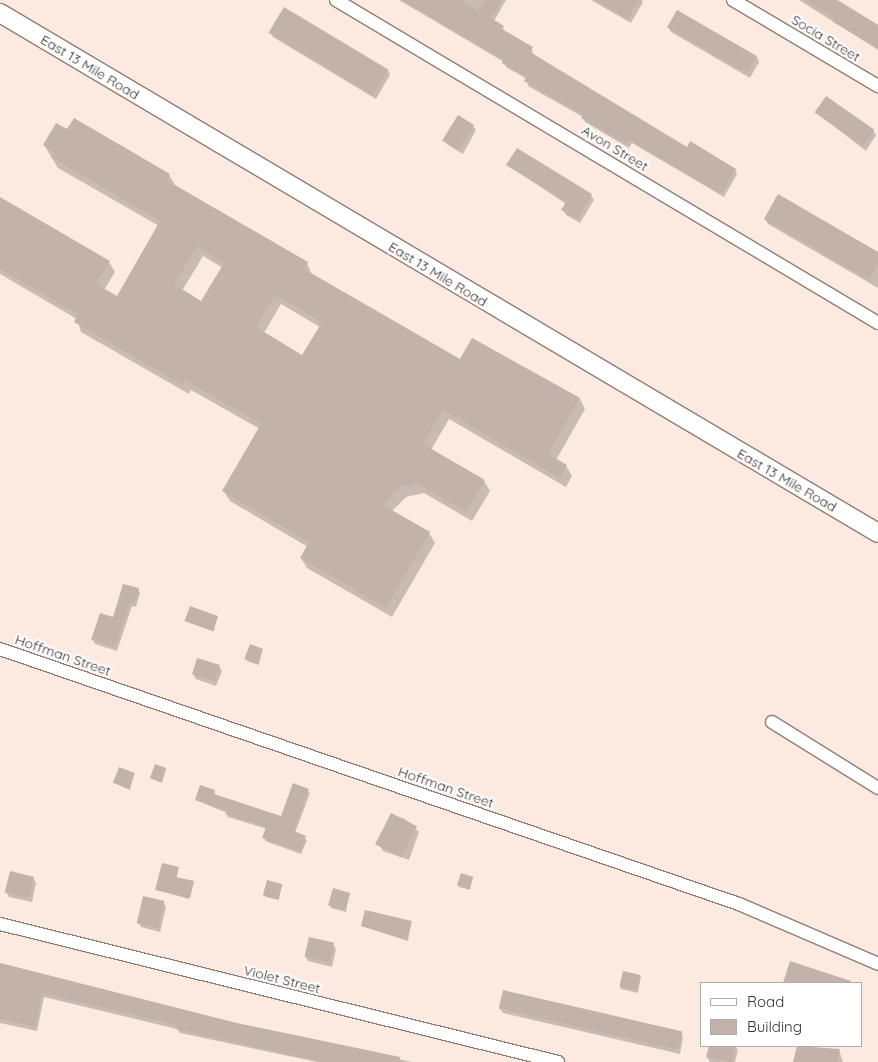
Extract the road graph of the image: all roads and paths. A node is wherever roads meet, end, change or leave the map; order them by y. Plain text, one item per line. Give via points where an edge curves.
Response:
1 (336, 0) edge
2 (733, 0) edge
3 (0, 13) edge
4 (878, 86) edge
5 (878, 322) edge
6 (878, 533) edge
7 (0, 649) edge
8 (772, 722) dead end
9 (878, 788) edge
10 (0, 924) edge
11 (878, 964) edge
12 (558, 1062) edge

1 - 5 street, Avon Street
2 - 4 street, Socia Street
3 - 6 main road, East 13 Mile Road
7 - 11 street, Hoffman Street via 739,904
8 - 9 street
10 - 12 street, Violet Street

